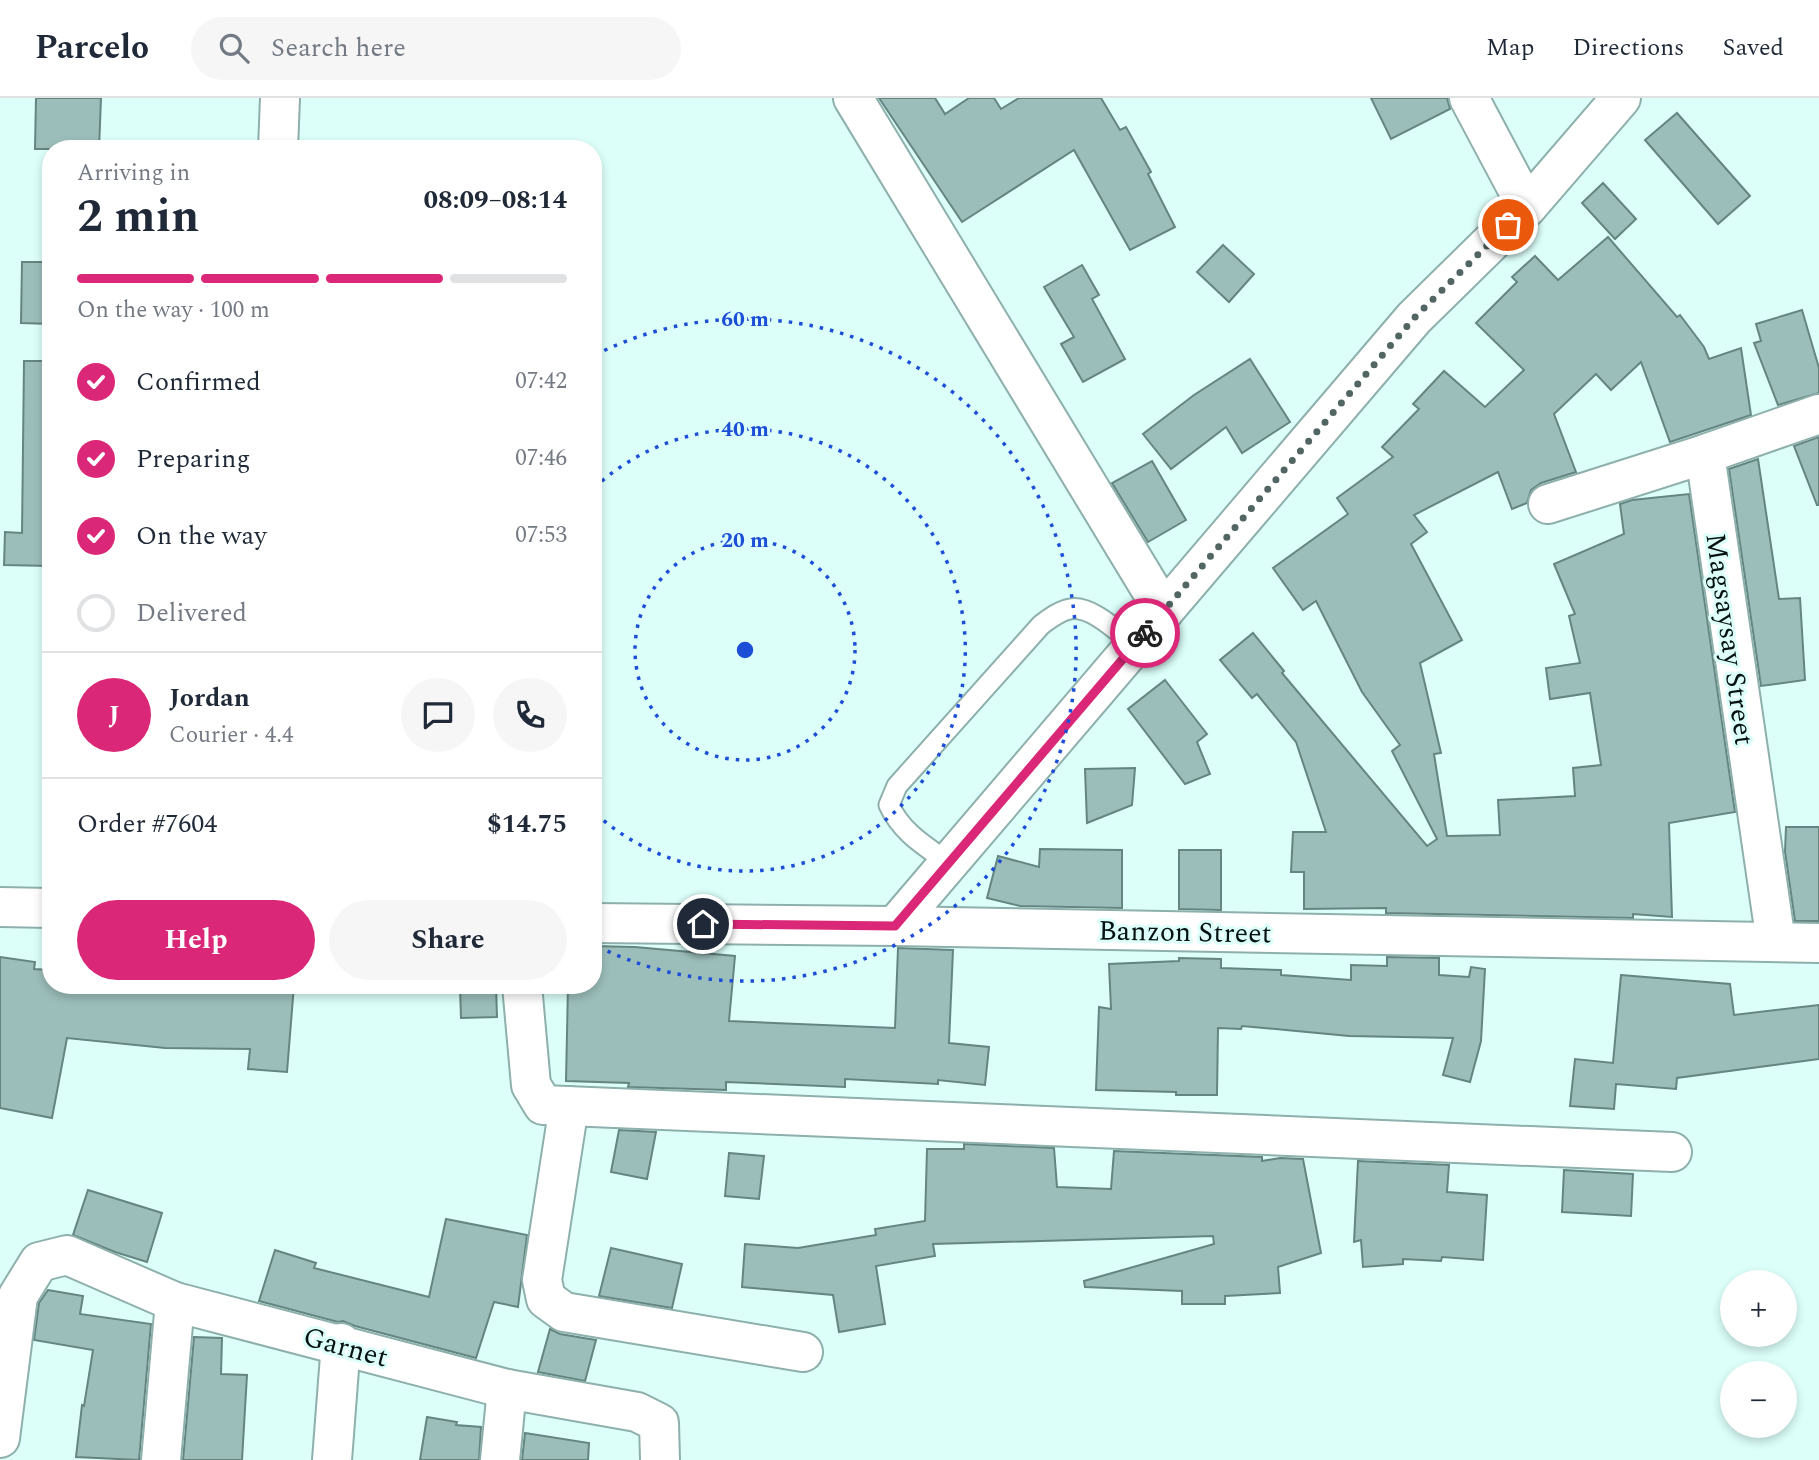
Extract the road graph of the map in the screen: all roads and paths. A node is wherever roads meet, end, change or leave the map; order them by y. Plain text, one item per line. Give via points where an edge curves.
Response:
1 (280, 98) edge
2 (853, 98) edge
3 (1469, 98) edge
4 (1621, 98) edge
5 (278, 140) edge
6 (1527, 207) junction
7 (1819, 414) edge
8 (1705, 454) junction
9 (1548, 504) dead end
10 (1164, 611) junction
11 (1135, 645) junction
12 (949, 863) junction
13 (0, 907) edge
14 (42, 908) edge
15 (602, 923) edge
16 (895, 926) junction
17 (1776, 943) junction
18 (1819, 943) edge
19 (523, 994) edge
20 (569, 1106) junction
21 (1672, 1152) dead end
22 (175, 1302) junction
23 (341, 1343) junction
24 (803, 1352) dead end
25 (507, 1389) junction
26 (0, 1438) edge
27 (660, 1442) edge
28 (162, 1460) edge
29 (332, 1460) edge
30 (499, 1460) edge

1 - 5 street
2 - 10 street
3 - 6 street
4 - 6 street
6 - 10 street via 1414,318
7 - 8 street
8 - 9 street
8 - 17 street, Magsaysay Street
10 - 11 street
11 - 12 street
11 - 12 lane via 1089,610 1072,608 1052,618 897,786 889,805 895,819
12 - 16 street
13 - 14 street
15 - 16 street, Banzon Street
16 - 17 street, Banzon Street
17 - 18 street, Banzon Street
19 - 20 street via 531,1085 543,1105
20 - 21 street
20 - 24 street via 542,1280 546,1299 564,1312
22 - 23 street, Garnet
22 - 26 street, Garnet via 67,1255 39,1262 18,1296
22 - 28 street
23 - 25 street, Garnet
23 - 29 street
25 - 27 street, Garnet via 637,1412
25 - 30 street

